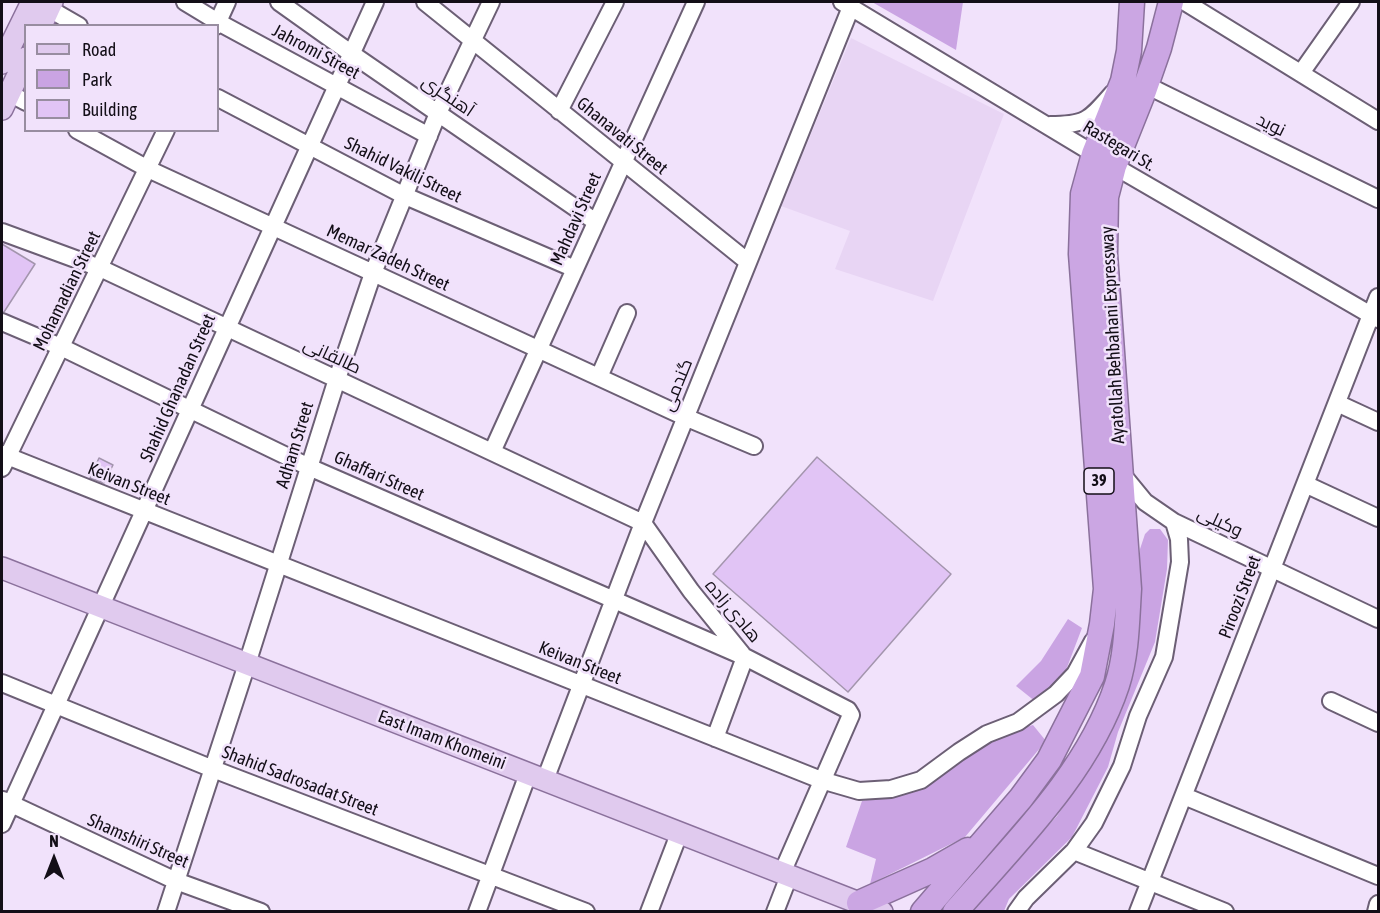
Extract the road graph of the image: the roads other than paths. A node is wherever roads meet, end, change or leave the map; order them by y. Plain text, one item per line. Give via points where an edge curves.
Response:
1 (185, 2) edge
2 (227, 2) edge
3 (279, 2) edge
4 (375, 2) edge
5 (425, 2) edge
6 (490, 2) edge
7 (615, 2) edge
8 (696, 2) edge
9 (1132, 2) edge
10 (1171, 2) edge
11 (1185, 2) edge
12 (1352, 2) edge
13 (846, 4) edge
14 (42, 8) edge
15 (30, 24) edge
16 (75, 24) edge
17 (217, 24) edge
18 (219, 25) edge
19 (24, 33) edge
20 (472, 40) junction
21 (352, 54) junction
22 (2, 63) edge
23 (24, 64) edge
24 (1301, 74) junction
25 (1135, 83) junction
26 (337, 86) junction
27 (219, 99) edge
28 (12, 101) edge
29 (559, 111) junction
30 (438, 113) junction
31 (1378, 121) edge
32 (1049, 125) junction
33 (81, 132) edge
34 (165, 132) edge
35 (429, 136) junction
36 (310, 146) junction
37 (1104, 160) junction
38 (623, 162) junction
39 (148, 169) junction
40 (404, 195) junction
41 (1378, 199) edge
42 (596, 222) junction
43 (273, 227) junction
44 (2, 232) edge
45 (1093, 254) junction
46 (748, 262) junction
47 (100, 268) junction
48 (575, 269) junction
49 (373, 273) junction
50 (1378, 297) edge
51 (627, 313) dead end
52 (1375, 317) edge
53 (2, 321) edge
54 (227, 328) junction
55 (61, 347) junction
56 (539, 349) junction
57 (599, 377) junction
58 (337, 379) junction
59 (1337, 403) junction
60 (190, 409) junction
61 (686, 417) junction
62 (1378, 422) edge
63 (754, 446) dead end
64 (492, 452) junction
65 (3, 459) edge
66 (309, 466) junction
67 (1122, 474) junction
68 (1305, 484) junction
69 (144, 511) junction
70 (1378, 518) edge
71 (1174, 522) junction
72 (643, 523) junction
73 (278, 564) junction
74 (2, 568) edge
75 (1272, 568) junction
76 (613, 600) junction
77 (100, 607) junction
78 (1378, 619) edge
79 (1102, 624) junction
80 (744, 657) junction
81 (247, 664) junction
82 (2, 683) edge
83 (581, 685) junction
84 (1331, 701) dead end
85 (56, 705) junction
86 (1378, 723) edge
87 (715, 738) junction
88 (213, 769) junction
89 (536, 777) junction
90 (821, 780) junction
91 (1184, 796) junction
92 (6, 802) edge
93 (2, 824) edge
94 (994, 830) junction
95 (679, 834) junction
96 (1074, 851) junction
97 (491, 874) junction
98 (785, 874) junction
99 (1378, 876) edge
100 (176, 881) junction
101 (1150, 881) junction
102 (859, 903) junction
103 (1378, 904) edge
104 (1026, 907) edge
105 (166, 912) edge
106 (261, 912) edge
107 (477, 912) edge
108 (586, 912) edge
109 (650, 912) edge
110 (775, 912) edge
111 (882, 912) edge
112 (923, 912) edge
113 (955, 912) edge
114 (1138, 912) edge
115 (1225, 912) edge
116 (1376, 912) edge

1 - 17 street, Jahromi Street
2 - 17 street
3 - 21 street, آهنگری
4 - 21 street, Shahid Ghanadan Street
5 - 20 street, Ghanavati Street
6 - 20 street, Adham Street
7 - 29 street
8 - 38 street, Mahdavi Street
9 - 25 highway, Ayatollah Behbahani Expressway / 39 via 1129,51
10 - 25 highway, Ayatollah Behbahani Expressway / 39 via 1159,48
11 - 24 street
12 - 24 street
13 - 32 street, Rastegari St.
13 - 46 street, گندمی
14 - 15 main road
14 - 16 street
18 - 26 street, Jahromi Street
19 - 22 main road
20 - 29 street, Ghanavati Street
20 - 30 street, Adham Street
21 - 26 street, Shahid Ghanadan Street
21 - 30 street, آهنگری
23 - 28 main road
24 - 31 street
25 - 32 street via 1086,121
25 - 37 highway, Ayatollah Behbahani Expressway / 39
25 - 41 street, نوید
26 - 35 street, Jahromi Street
26 - 36 street, Shahid Ghanadan Street
27 - 36 street, Shahid Vakili Street
29 - 38 street, Ghanavati Street
30 - 35 street, Adham Street
30 - 42 street, آهنگری
32 - 37 street, Rastegari St.
33 - 39 street, Memar Zadeh Street
34 - 39 street, Mohamadian Street
35 - 40 street, Adham Street
36 - 40 street, Shahid Vakili Street
36 - 43 street, Shahid Ghanadan Street
37 - 45 highway, Ayatollah Behbahani Expressway / 39 via 1083,194
37 - 52 street, Rastegari St.
38 - 42 street, Mahdavi Street
38 - 46 street, Ghanavati Street
39 - 43 street, Memar Zadeh Street
39 - 47 street, Mohamadian Street
40 - 48 street, Shahid Vakili Street
40 - 49 street, Adham Street
42 - 48 street, Mahdavi Street
43 - 49 street, Memar Zadeh Street
43 - 54 street, Shahid Ghanadan Street
44 - 47 street, طالقانی
45 - 67 highway, Ayatollah Behbahani Expressway / 39
45 - 79 highway, Ayatollah Behbahani Expressway / 39 via 1106,589
46 - 61 street, گندمی
47 - 54 street, طالقانی
47 - 55 street, Mohamadian Street
48 - 56 street, Mahdavi Street
49 - 56 street, Memar Zadeh Street
49 - 58 street, Adham Street
50 - 52 street, Piroozi Street
51 - 57 street
52 - 59 street, Piroozi Street
53 - 55 street, Ghaffari Street
54 - 58 street, طالقانی
54 - 60 street, Shahid Ghanadan Street
55 - 60 street, Ghaffari Street
55 - 65 street, Mohamadian Street
56 - 57 street, Memar Zadeh Street
56 - 64 street, Mahdavi Street
57 - 61 street, Memar Zadeh Street
58 - 64 street, طالقانی
58 - 66 street, Adham Street
59 - 62 street
59 - 68 street, Piroozi Street
60 - 66 street, Ghaffari Street
60 - 69 street, Shahid Ghanadan Street
61 - 63 street, Memar Zadeh Street
61 - 72 street, گندمی
64 - 72 street, طالقانی
65 - 69 street, Keivan Street
66 - 73 street, Adham Street
66 - 76 street, Ghaffari Street
67 - 71 street, وکیلی via 1145,502
67 - 113 highway, Ayatollah Behbahani Expressway / 39 via 1129,589 1127,636 1118,684 1098,729 1072,771
68 - 70 street
68 - 75 street, Piroozi Street
69 - 73 street, Keivan Street
69 - 77 street, Shahid Ghanadan Street
71 - 75 street, وکیلی
71 - 96 street via 1180,562 1164,657 1138,716 1122,766 1094,823
72 - 76 street, گندمی
72 - 80 street, هادی زاده
73 - 81 street, Adham Street
73 - 83 street, Keivan Street
74 - 77 main road, East Imam Khomeini
75 - 78 street, وکیلی
75 - 91 street, Piroozi Street
76 - 80 street, Ghaffari Street
76 - 83 street, گندمی
77 - 81 main road, East Imam Khomeini
77 - 85 street, Shahid Ghanadan Street
79 - 90 street, Keivan Street via 1075,674 1056,694 1018,722 987,734 921,780 891,789 859,791
79 - 94 highway, Ayatollah Behbahani Expressway / 39 via 1092,676 1071,719 1049,760
80 - 87 street
80 - 90 street, هادی زاده via 850,712
81 - 88 street, Adham Street
81 - 89 main road, East Imam Khomeini
82 - 85 street, Shahid Sadrosadat Street
83 - 87 street, Keivan Street
83 - 89 street, گندمی
84 - 86 street
85 - 88 street, Shahid Sadrosadat Street
85 - 92 street, Shahid Ghanadan Street
87 - 90 street, Keivan Street
88 - 97 street, Shahid Sadrosadat Street
88 - 100 street, Adham Street
89 - 95 main road, East Imam Khomeini
89 - 97 street, گندمی
90 - 98 street
91 - 99 street
91 - 101 street, Piroozi Street
92 - 93 street, Shahid Ghanadan Street
92 - 100 street, Shamshiri Street
94 - 102 highway via 933,870
94 - 112 highway, Ayatollah Behbahani Expressway / 39
95 - 98 main road, East Imam Khomeini
95 - 109 street
96 - 101 street
96 - 104 street
97 - 107 street, گندمی
97 - 108 street, Shahid Sadrosadat Street
98 - 102 main road, East Imam Khomeini
98 - 110 street
100 - 105 street, Adham Street
100 - 106 street, Shamshiri Street
101 - 114 street, Piroozi Street
101 - 115 street
102 - 111 main road, East Imam Khomeini
103 - 116 street

